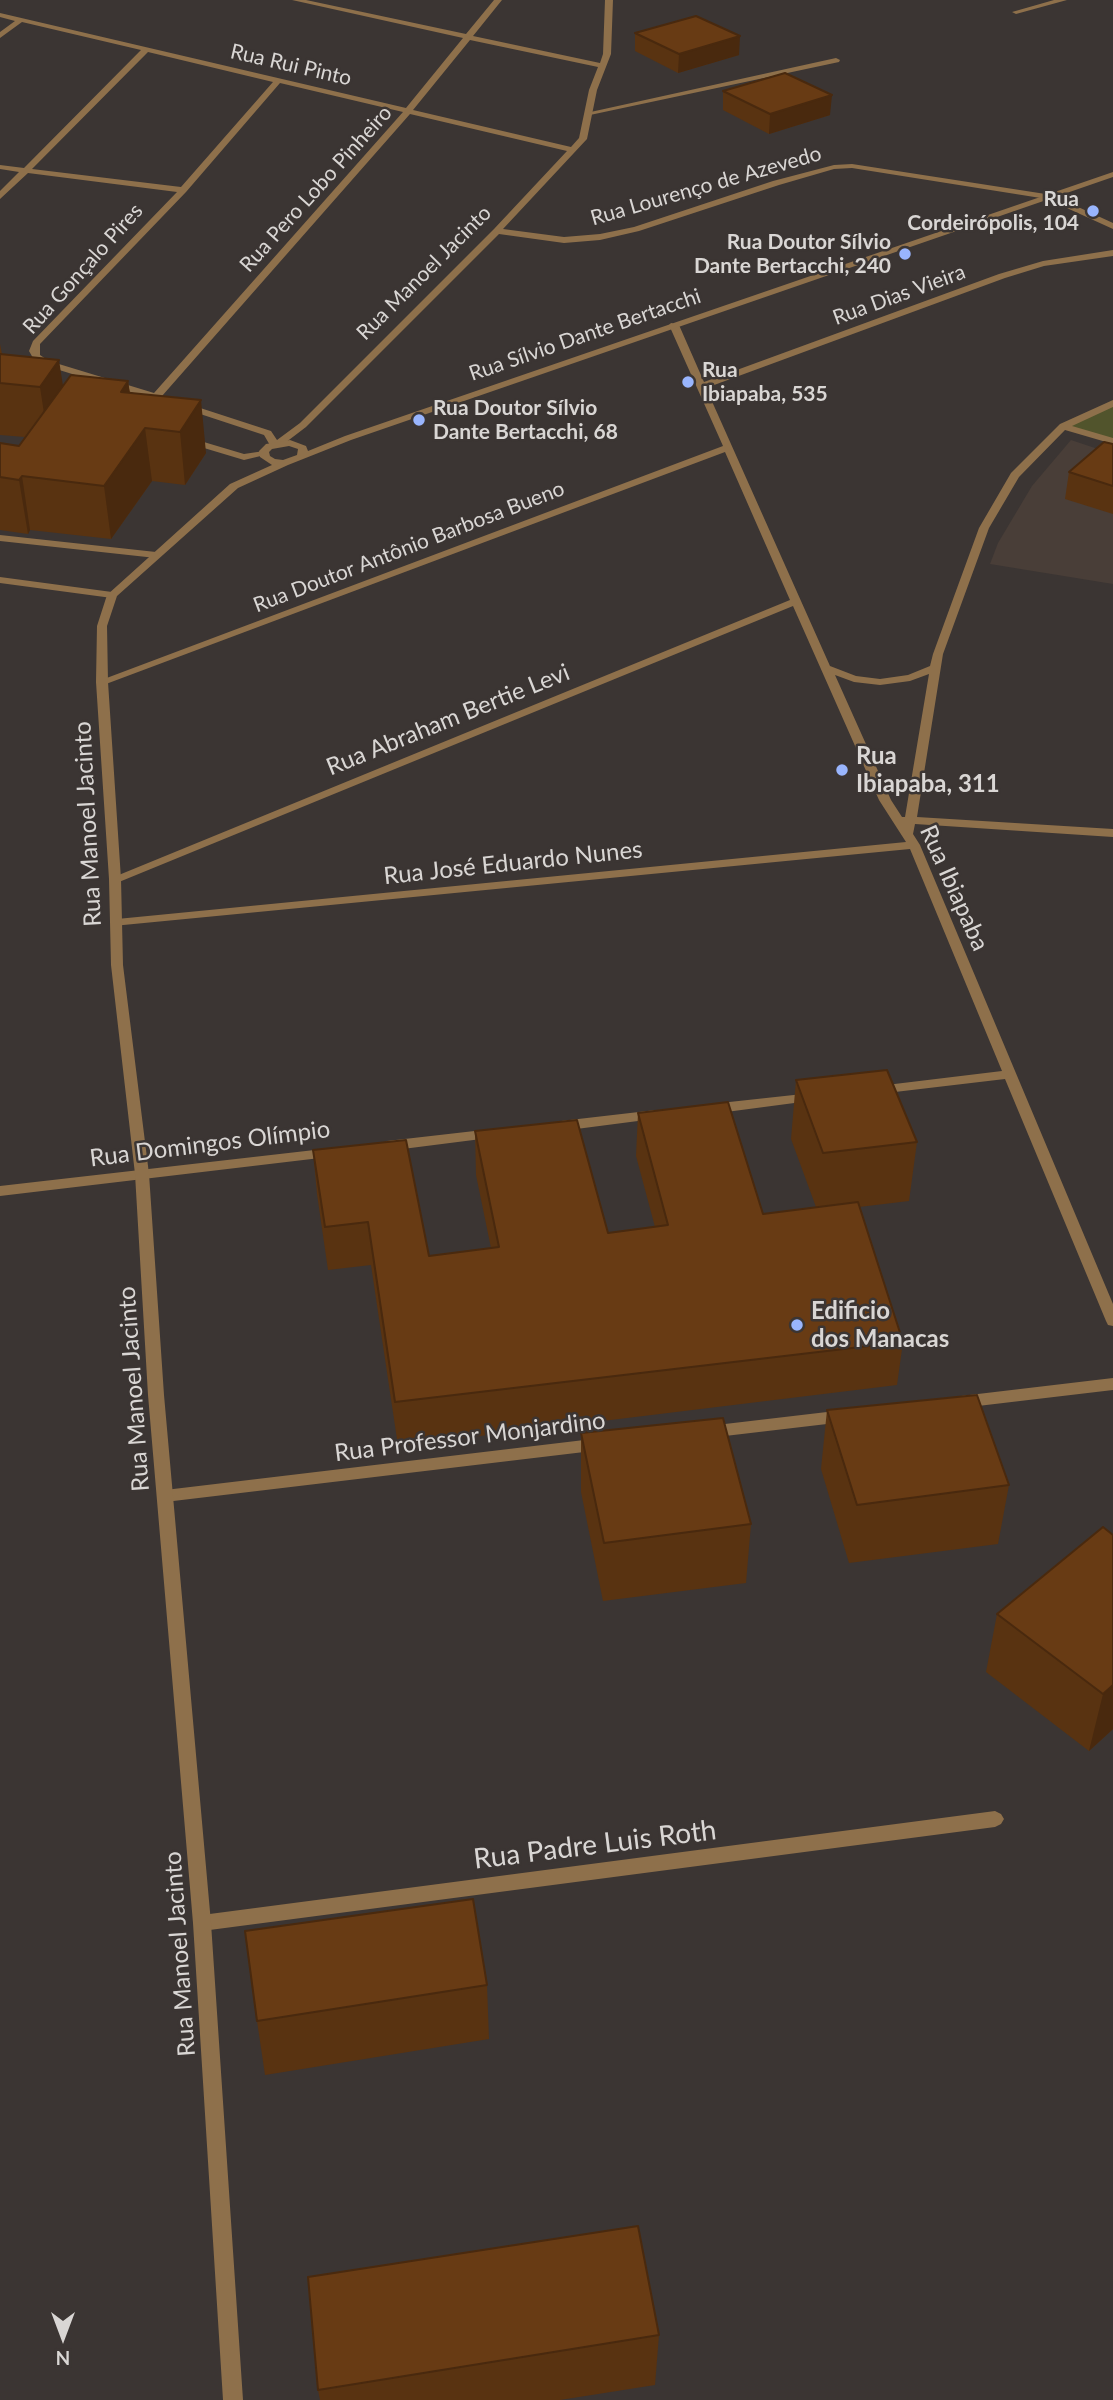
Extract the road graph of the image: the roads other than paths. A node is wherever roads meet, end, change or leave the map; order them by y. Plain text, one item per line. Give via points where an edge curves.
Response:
1 (296, 0) edge
2 (498, 0) edge
3 (610, 0) edge
4 (1063, 0) edge
5 (1016, 12) dead end
6 (0, 15) edge
7 (20, 19) junction
8 (0, 36) edge
9 (466, 38) junction
10 (147, 49) junction
11 (835, 60) dead end
12 (603, 66) junction
13 (279, 80) junction
14 (409, 110) junction
15 (590, 113) junction
16 (574, 150) junction
17 (0, 167) edge
18 (27, 171) junction
19 (1113, 174) edge
20 (183, 190) junction
21 (0, 195) edge
22 (1049, 197) junction
23 (1113, 226) edge
24 (497, 231) junction
25 (1113, 253) edge
26 (674, 325) junction
27 (702, 386) junction
28 (156, 397) junction
29 (1113, 403) edge
30 (303, 425) junction
31 (1063, 426) junction
32 (179, 438) edge
33 (348, 438) junction
34 (1113, 441) edge
35 (276, 444) junction
36 (292, 444) junction
37 (729, 447) junction
38 (264, 454) junction
39 (302, 457) junction
40 (285, 463) junction
41 (0, 538) edge
42 (156, 555) junction
43 (0, 580) edge
44 (112, 595) junction
45 (797, 601) junction
46 (824, 667) junction
47 (935, 668) junction
48 (102, 682) junction
49 (911, 833) junction
50 (1113, 833) edge
51 (115, 879) junction
52 (117, 923) junction
53 (1010, 1074) junction
54 (859, 1092) edge
55 (831, 1095) edge
56 (693, 1111) edge
57 (666, 1114) edge
58 (542, 1128) edge
59 (500, 1133) edge
60 (376, 1147) edge
61 (349, 1151) edge
62 (142, 1174) junction
63 (0, 1191) edge
64 (1113, 1321) edge
65 (1113, 1384) edge
66 (948, 1403) edge
67 (866, 1413) edge
68 (687, 1434) edge
69 (619, 1442) edge
70 (166, 1496) junction
71 (995, 1819) dead end
72 (202, 1923) junction
73 (233, 2400) edge

1 - 9 street
2 - 9 street, Rua Pero Lobo Pinheiro
3 - 12 street, Rua Manoel Jacinto
4 - 5 street
6 - 7 street, Rua Rui Pinto
7 - 8 street
7 - 10 street, Rua Rui Pinto
9 - 12 street
9 - 14 street, Rua Pero Lobo Pinheiro
10 - 13 street, Rua Rui Pinto
10 - 18 street
11 - 15 street
12 - 15 street, Rua Manoel Jacinto
13 - 14 street, Rua Rui Pinto
13 - 20 street, Rua Gonçalo Pires
14 - 16 street, Rua Rui Pinto
14 - 28 street, Rua Pero Lobo Pinheiro
15 - 16 street, Rua Manoel Jacinto via 583,139
16 - 24 street, Rua Manoel Jacinto
17 - 18 street
18 - 20 street
18 - 21 street
19 - 22 street, Rua Sílvio Dante Bertacchi
20 - 28 street, Rua Gonçalo Pires via 36,343 34,351 46,363
22 - 23 street
22 - 24 street, Rua Lourenço de Azevedo via 834,167 600,237 564,240
22 - 26 street, Rua Sílvio Dante Bertacchi
24 - 30 street, Rua Manoel Jacinto
25 - 27 street, Rua Dias Vieira via 1002,276
26 - 27 street, Rua Ibiapaba
26 - 33 street, Rua Sílvio Dante Bertacchi
27 - 37 street, Rua Ibiapaba
28 - 35 street, Rua Gonçalo Pires via 258,429
29 - 31 street
30 - 35 street, Rua Manoel Jacinto
30 - 36 street, Rua Manoel Jacinto
31 - 34 street
31 - 47 street via 1015,475 984,528
32 - 38 street via 244,457
33 - 36 street, Rua Sílvio Dante Bertacchi
33 - 39 street, Rua Sílvio Dante Bertacchi
35 - 36 street, Rua Sílvio Dante Bertacchi
35 - 38 street, Rua Manoel Jacinto
36 - 39 street via 303,448
37 - 45 street, Rua Ibiapaba
37 - 48 street, Rua Doutor Antônio Barbosa Bueno
38 - 40 street via 272,462
39 - 40 street, Rua Sílvio Dante Bertacchi
40 - 42 street via 234,486
41 - 42 street
42 - 44 street
43 - 44 street
44 - 48 street, Rua Manoel Jacinto via 102,626
45 - 46 street, Rua Ibiapaba
45 - 51 street, Rua Abraham Bertie Levi
46 - 47 street via 854,679 880,682 910,678
46 - 49 street, Rua Ibiapaba via 897,820
47 - 49 street
48 - 51 street, Rua Manoel Jacinto
49 - 50 street
49 - 52 street, Rua José Eduardo Nunes
49 - 53 street, Rua Ibiapaba
51 - 52 street, Rua Manoel Jacinto
52 - 62 street, Rua Manoel Jacinto via 117,965
53 - 54 street
53 - 64 street, Rua Ibiapaba
55 - 56 street
57 - 58 street
59 - 60 street
61 - 62 street, Rua Domingos Olímpio
62 - 63 street, Rua Domingos Olímpio
62 - 70 street, Rua Manoel Jacinto
65 - 66 street
67 - 68 street
69 - 70 street, Rua Professor Monjardino
70 - 72 street, Rua Manoel Jacinto
71 - 72 street, Rua Padre Luis Roth
72 - 73 street, Rua Manoel Jacinto

